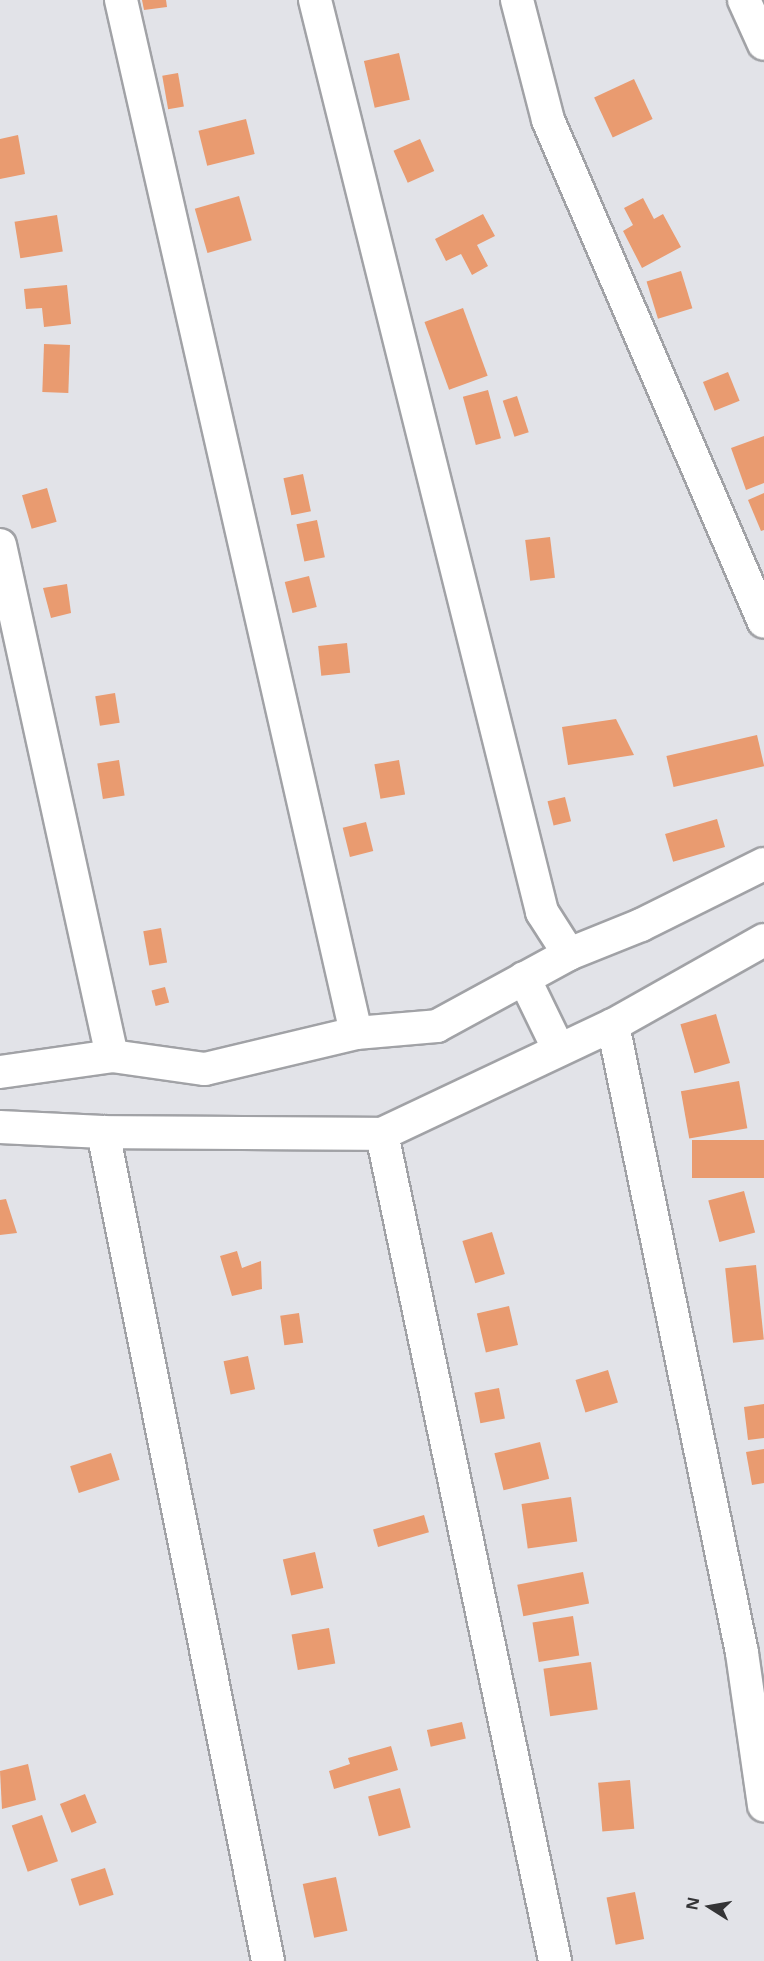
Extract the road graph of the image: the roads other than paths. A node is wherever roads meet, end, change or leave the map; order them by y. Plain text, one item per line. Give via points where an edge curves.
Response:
1 (121, 0) edge
2 (315, 0) edge
3 (517, 0) edge
4 (744, 0) edge
5 (764, 44) edge
6 (0, 544) edge
7 (764, 622) edge
8 (764, 864) edge
9 (764, 940) edge
10 (570, 954) junction
11 (524, 978) junction
12 (613, 1024) junction
13 (356, 1033) junction
14 (559, 1050) junction
15 (112, 1056) junction
16 (0, 1072) edge
17 (0, 1126) edge
18 (103, 1132) junction
19 (382, 1134) junction
20 (764, 1805) edge
21 (268, 1961) edge
22 (555, 1961) edge

1 - 13 street
2 - 10 street via 542,912
3 - 7 street via 548,120
4 - 5 street
6 - 15 street
8 - 10 street via 641,925
9 - 12 street
10 - 11 street
11 - 13 street via 437,1026
11 - 14 street
12 - 14 street
12 - 20 street via 742,1653
13 - 15 street via 205,1069
14 - 19 street
15 - 16 street
17 - 18 street
18 - 19 street
18 - 21 street
19 - 22 street

